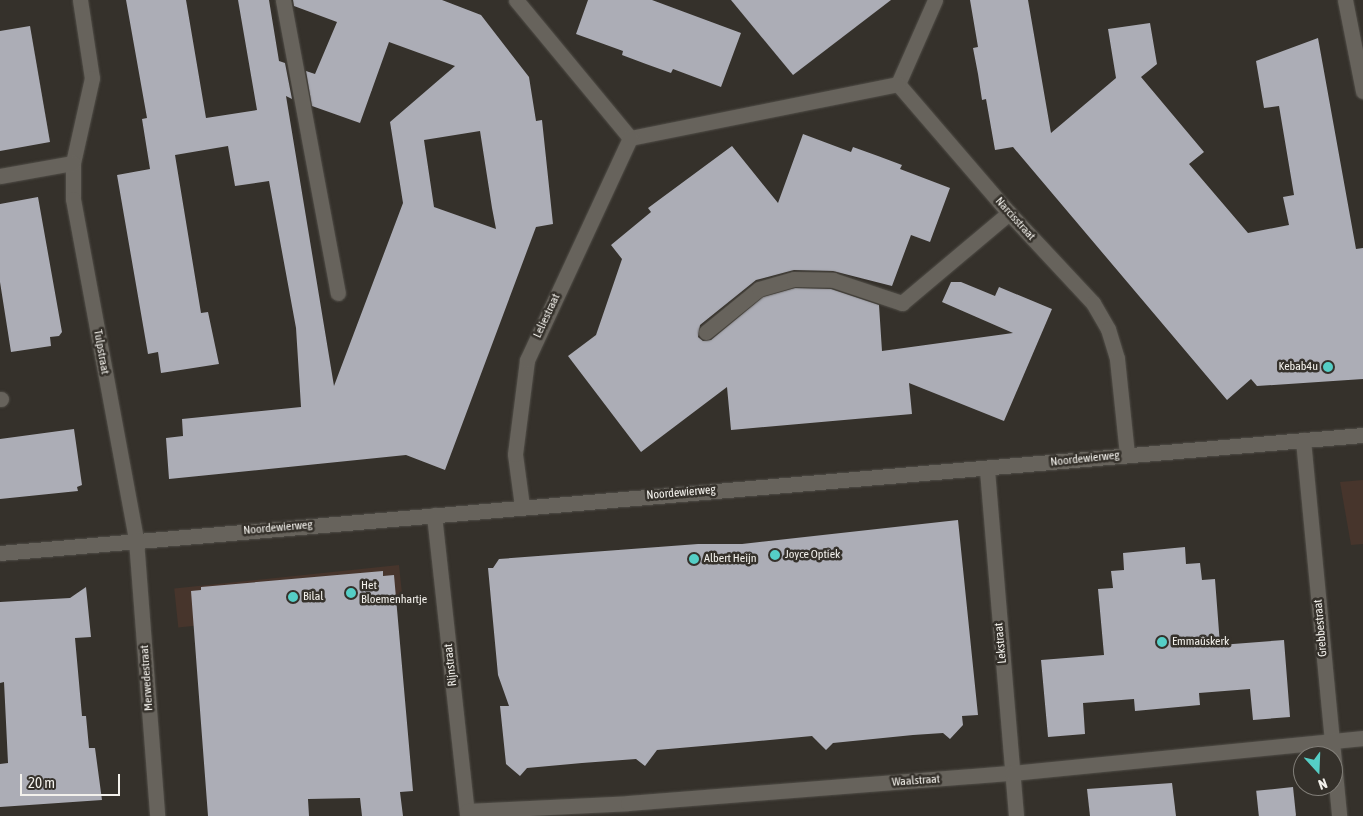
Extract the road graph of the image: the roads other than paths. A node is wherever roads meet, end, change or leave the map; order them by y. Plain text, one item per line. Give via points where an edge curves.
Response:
1 (80, 0) edge
2 (283, 0) edge
3 (516, 0) edge
4 (935, 0) edge
5 (1345, 0) edge
6 (898, 84) junction
7 (1363, 91) edge
8 (630, 138) junction
9 (73, 162) junction
10 (0, 176) edge
11 (1008, 213) junction
12 (338, 293) dead end
13 (706, 332) dead end
14 (1363, 435) edge
15 (1303, 440) junction
16 (1127, 454) junction
17 (987, 470) junction
18 (522, 506) junction
19 (434, 515) junction
20 (136, 540) junction
21 (0, 552) edge
22 (1363, 738) edge
23 (1332, 741) junction
24 (1012, 773) junction
25 (467, 814) edge
26 (157, 816) edge
27 (1016, 816) edge
28 (1339, 816) edge

1 - 9 street, Tulpstraat via 92,78
2 - 12 street
3 - 8 street
4 - 6 street
5 - 7 street
6 - 8 street
6 - 11 street, Narcisstraat
8 - 18 street, Leliestraat via 527,360 515,454
9 - 10 street
9 - 20 street, Tulpstraat via 73,199
11 - 13 street via 902,303 833,280 794,279 759,289
11 - 16 street, Narcisstraat via 1093,303 1108,329 1117,359
14 - 15 street, Noordewierweg
15 - 16 street, Noordewierweg
15 - 23 street, Grebbestraat
16 - 17 street, Noordewierweg
17 - 18 street, Noordewierweg
17 - 24 street, Lekstraat
18 - 19 street, Noordewierweg
19 - 20 street, Noordewierweg
19 - 25 street, Rijnstraat
20 - 21 street, Noordewierweg
20 - 26 street, Merwedestraat
22 - 23 street, Waalstraat
23 - 24 street, Waalstraat
23 - 28 street, Grebbestraat
24 - 25 street, Waalstraat
24 - 27 street, Lekstraat

